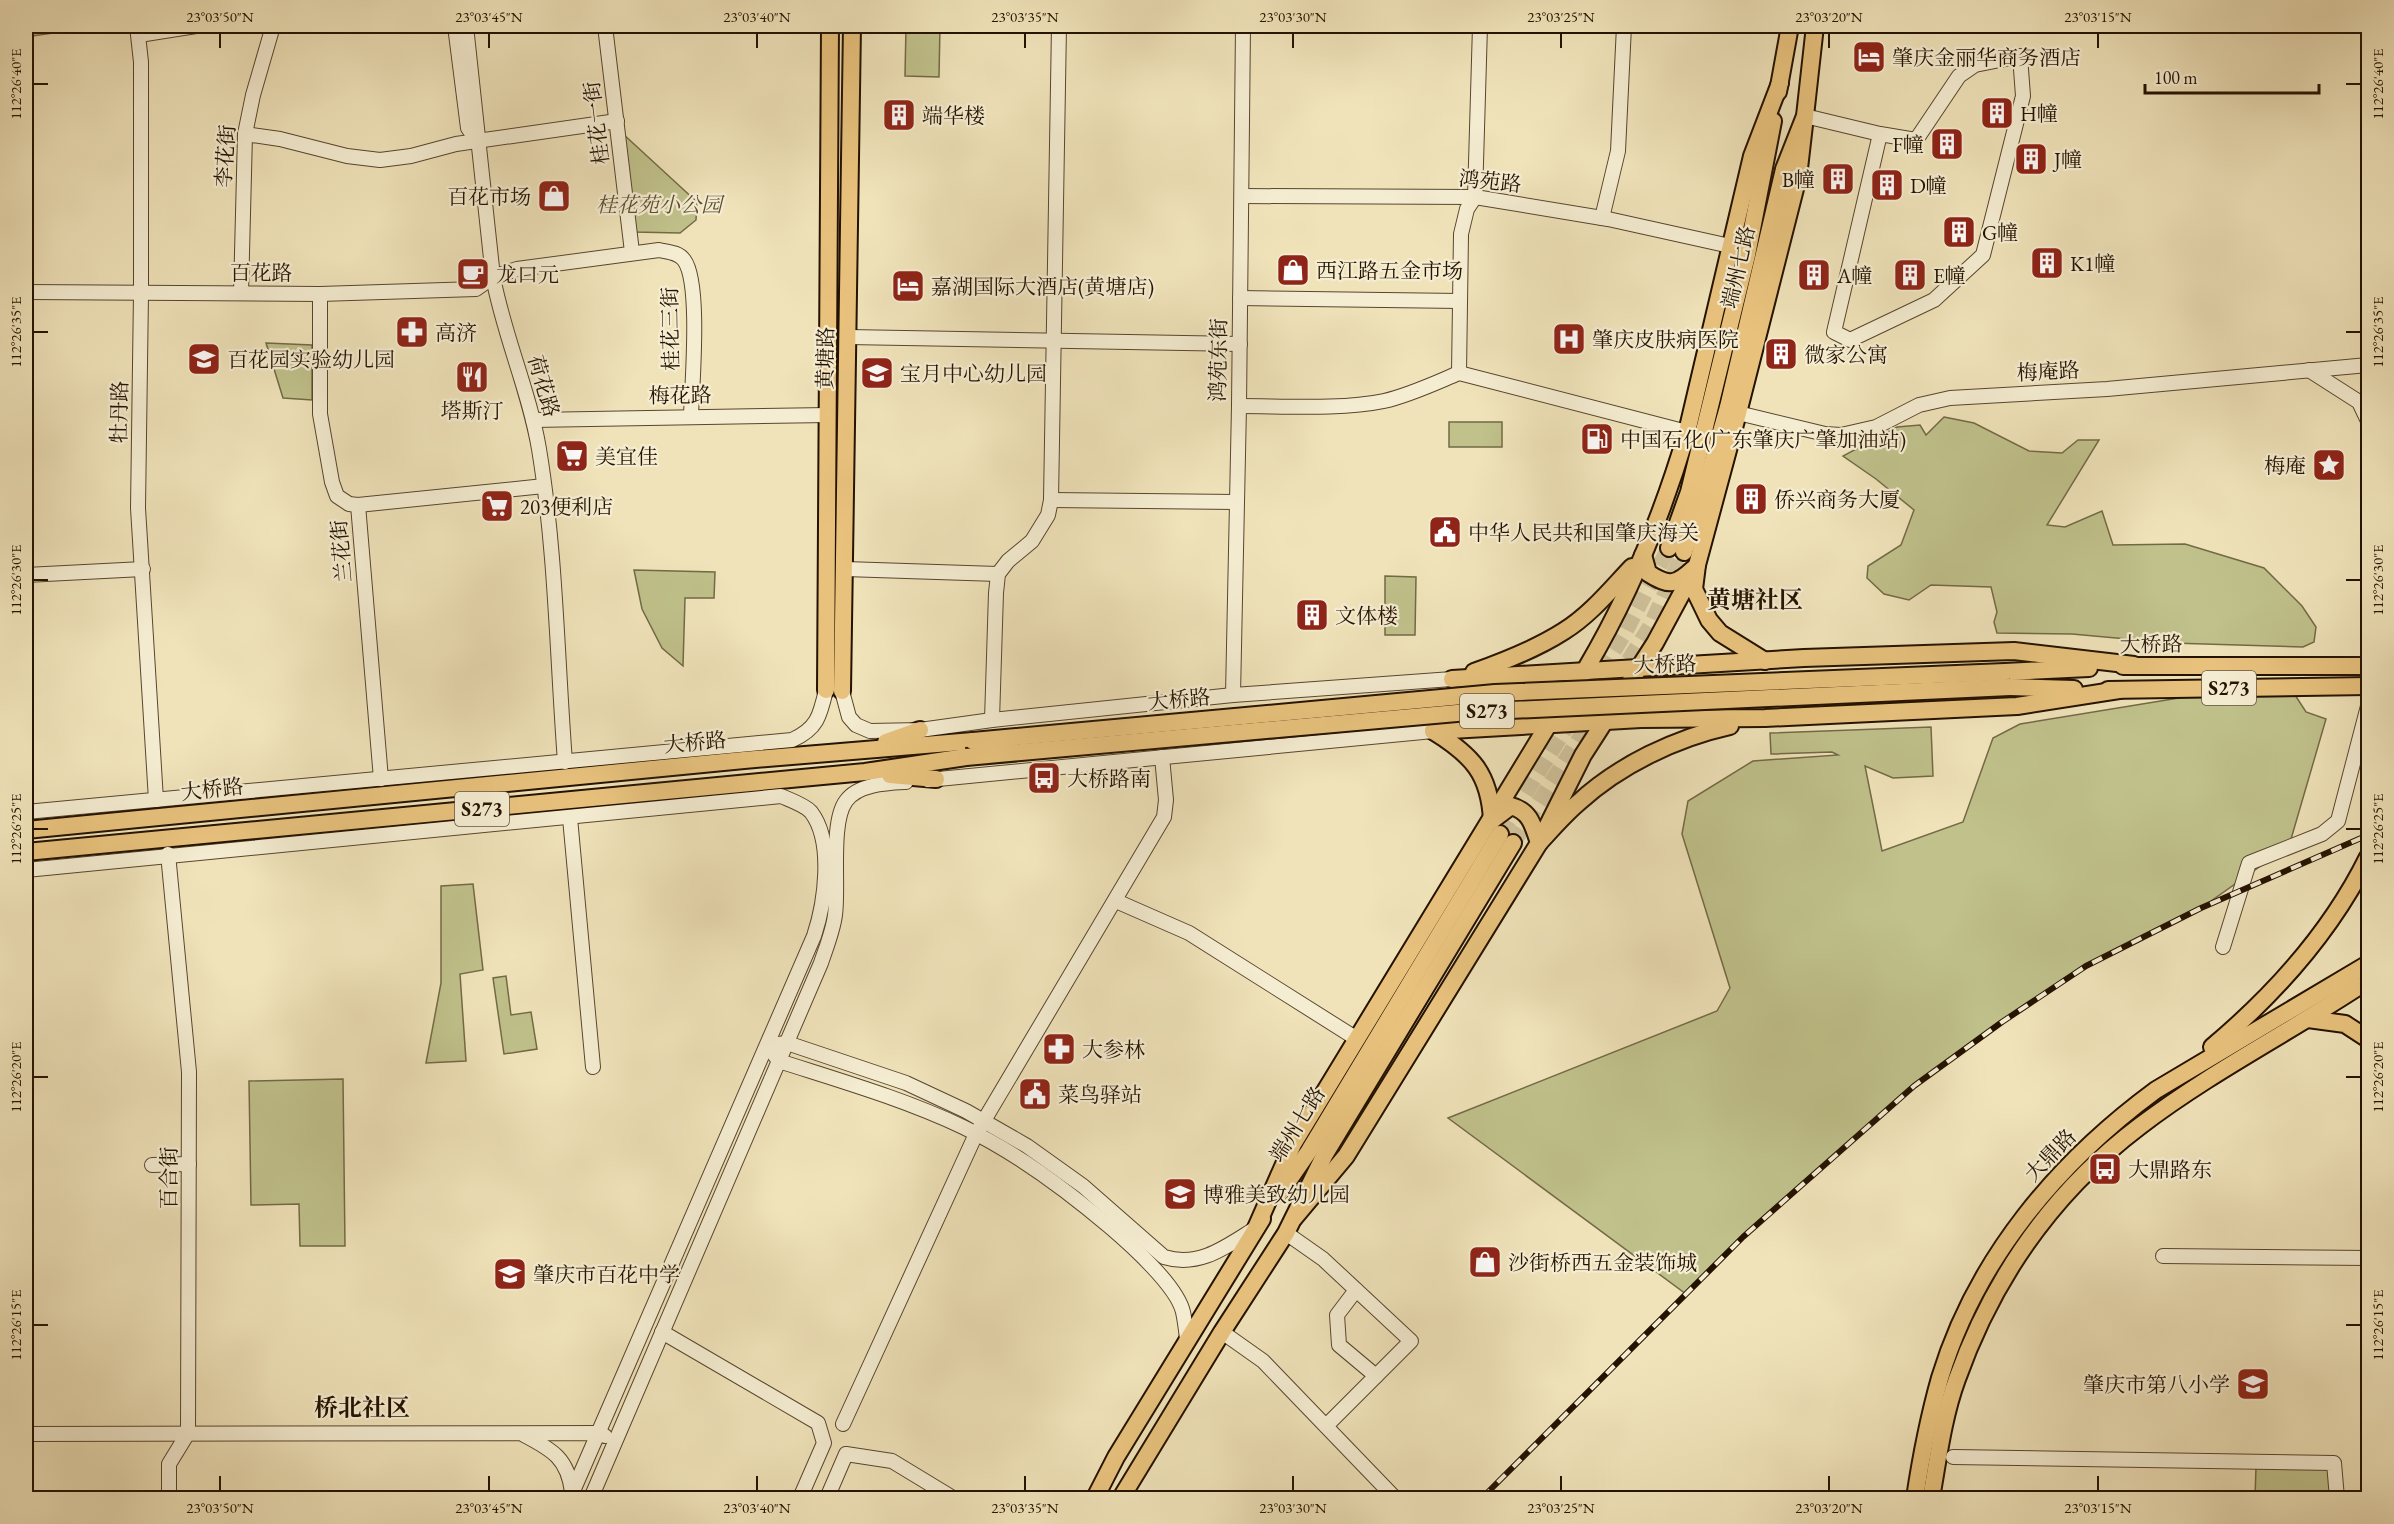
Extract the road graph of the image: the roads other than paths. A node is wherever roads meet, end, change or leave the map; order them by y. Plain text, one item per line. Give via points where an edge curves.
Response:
1 (196, 26) edge
2 (273, 26) edge
3 (455, 26) edge
4 (466, 26) edge
5 (605, 26) edge
6 (830, 26) edge
7 (852, 26) edge
8 (1059, 26) edge
9 (1243, 26) edge
10 (1480, 26) edge
11 (1624, 26) edge
12 (1790, 26) edge
13 (1815, 26) edge
14 (138, 30) edge
15 (1780, 84) junction
16 (1805, 116) junction
17 (616, 121) junction
18 (245, 134) junction
19 (1880, 134) junction
20 (477, 141) junction
21 (1242, 196) junction
22 (1475, 197) junction
23 (1602, 218) junction
24 (1730, 246) junction
25 (632, 252) junction
26 (493, 277) junction
27 (26, 292) edge
28 (141, 293) junction
29 (241, 293) junction
30 (320, 294) junction
31 (1240, 298) junction
32 (1460, 301) junction
33 (848, 337) junction
34 (1054, 341) junction
35 (1240, 344) junction
36 (2368, 365) edge
37 (2309, 370) junction
38 (1459, 373) junction
39 (1239, 406) junction
40 (1738, 413) junction
41 (828, 415) junction
42 (692, 416) junction
43 (533, 420) junction
44 (2368, 421) edge
45 (1688, 432) junction
46 (544, 486) junction
47 (1051, 500) junction
48 (1236, 502) junction
49 (358, 505) junction
50 (1643, 555) junction
51 (1697, 565) junction
52 (143, 569) junction
53 (845, 569) junction
54 (998, 574) junction
55 (26, 575) edge
56 (1764, 661) junction
57 (2134, 665) junction
58 (2368, 666) edge
59 (1641, 667) junction
60 (1585, 670) junction
61 (1452, 679) junction
62 (2007, 680) junction
63 (1422, 682) junction
64 (2368, 686) edge
65 (2119, 690) junction
66 (834, 691) junction
67 (1233, 695) junction
68 (2368, 706) edge
69 (1766, 718) junction
70 (992, 720) junction
71 (1605, 721) junction
72 (1548, 725) junction
73 (920, 730) junction
74 (1426, 731) junction
75 (773, 742) junction
76 (970, 749) junction
77 (862, 751) junction
78 (1162, 757) junction
79 (744, 760) junction
80 (565, 762) junction
81 (465, 771) junction
82 (865, 772) junction
83 (381, 779) junction
84 (936, 779) junction
85 (534, 780) junction
86 (772, 780) junction
87 (156, 800) junction
88 (122, 803) junction
89 (690, 804) junction
90 (26, 812) edge
91 (570, 818) junction
92 (47, 828) junction
93 (26, 830) edge
94 (1502, 833) junction
95 (192, 837) junction
96 (1539, 843) junction
97 (272, 845) junction
98 (30, 853) edge
99 (168, 854) junction
100 (2368, 857) edge
101 (26, 870) edge
102 (1116, 901) junction
103 (2223, 947) dead end
104 (2368, 964) edge
105 (2368, 984) edge
106 (2308, 1019) junction
107 (1358, 1039) junction
108 (2368, 1039) edge
109 (787, 1043) junction
110 (768, 1046) junction
111 (778, 1061) junction
112 (593, 1067) dead end
113 (2179, 1075) junction
114 (984, 1122) junction
115 (976, 1134) junction
116 (189, 1164) junction
117 (152, 1165) dead end
118 (1294, 1218) junction
119 (1256, 1228) junction
120 (1286, 1233) junction
121 (2163, 1256) dead end
122 (2368, 1258) edge
123 (1356, 1290) junction
124 (662, 1332) junction
125 (1221, 1332) junction
126 (1187, 1339) junction
127 (1376, 1376) junction
128 (843, 1424) dead end
129 (1326, 1426) junction
130 (188, 1433) junction
131 (520, 1433) junction
132 (599, 1433) junction
133 (26, 1434) edge
134 (616, 1440) junction
135 (1953, 1457) dead end
136 (571, 1497) edge
137 (169, 1498) edge
138 (591, 1498) edge
139 (800, 1498) edge
140 (827, 1498) edge
141 (954, 1498) edge
142 (1095, 1498) edge
143 (1121, 1498) edge
144 (1395, 1498) edge
145 (1915, 1498) edge
146 (1931, 1498) edge
147 (2337, 1498) edge

1 - 14 street
2 - 18 street, 李花街
3 - 20 street via 468,128
4 - 20 street, 荷花路
5 - 17 street, 桂花一街
6 - 41 main road, 黄塘路
7 - 33 main road, 黄塘路
8 - 34 street
9 - 21 street, 鸿苑东街
10 - 22 street
11 - 23 street via 1618,151
12 - 15 main road, 端州七路
13 - 16 main road, 端州七路
14 - 28 street, 牡丹路
15 - 16 main road, 端州七路 via 1747,255 1676,550 1706,485 1784,169
15 - 24 main road via 1752,156
16 - 19 street
16 - 40 main road via 1797,177
17 - 20 street
17 - 25 street, 桂花一街
18 - 20 street via 380,160
18 - 29 street, 李花街
19 - 19 street via 1916,140 1959,76 1975,65 2020,56 2023,96 1983,255 1934,300 1850,340 1834,332
20 - 26 street, 荷花路
21 - 22 street, 鸿苑路
21 - 31 street, 鸿苑东街
22 - 23 street, 鸿苑路
22 - 32 street via 1467,209 1461,234
23 - 24 street, 鸿苑路
24 - 45 main road
25 - 26 street, 桂花三街 via 517,269
25 - 42 street, 桂花三街 via 659,250 677,254 685,261 694,306
26 - 30 street, 百花路 via 476,289
26 - 43 street, 荷花路
27 - 28 street, 百花路
28 - 29 street, 百花路
28 - 52 street, 牡丹路 via 138,508
29 - 30 street, 百花路
30 - 49 street via 322,425 332,482 337,495
31 - 32 street
31 - 35 street, 鸿苑东街
32 - 38 street
33 - 34 street
33 - 53 main road, 黄塘路
34 - 35 street
34 - 47 street
35 - 39 street, 鸿苑东街
36 - 37 street, 梅庵路
37 - 40 street, 梅庵路 via 2107,389 1950,398 1919,405 1876,427 1841,435
37 - 44 street via 2359,402
38 - 39 street via 1384,401
38 - 45 street
39 - 48 street, 鸿苑东街
40 - 51 main road
41 - 42 street, 梅花路
41 - 66 main road, 黄塘路
42 - 43 street, 梅花路
43 - 46 street, 荷花路
45 - 50 main road
46 - 49 street, 兰花街
46 - 80 street, 荷花路
47 - 48 street
47 - 54 street via 1048,515 1032,541
48 - 67 street, 鸿苑东街
49 - 83 street, 兰花街
50 - 51 main road via 1648,573 1662,582 1676,583
50 - 60 main road
50 - 61 main road via 1608,593 1564,631 1515,657
51 - 56 main road via 1694,589 1709,620 1720,633
51 - 59 main road
52 - 55 street
52 - 87 street, 牡丹路
53 - 54 street
53 - 66 main road, 黄塘路
54 - 70 street
56 - 57 main road via 2014,651
56 - 59 main road
56 - 69 main road via 1753,676 1752,690 1756,705
57 - 58 main road, 大桥路 / S273
57 - 62 main road, 大桥路 / S273
59 - 60 main road
59 - 71 main road
60 - 61 main road
60 - 72 main road
61 - 63 street
62 - 65 main road, 大桥路 / S273
62 - 76 main road, 大桥路 / S273, bridge via 1485,694
63 - 67 street
63 - 74 street via 1434,694 1436,707
64 - 65 main road, 大桥路 / S273
65 - 69 main road via 2017,706
66 - 73 street via 856,725 870,731
66 - 75 street via 816,724 805,734
67 - 70 street
68 - 103 street via 2338,821 2322,834 2249,863
69 - 71 main road
69 - 96 main road via 1707,731 1664,747 1578,802
70 - 73 street
71 - 72 main road
71 - 96 main road via 1583,755
72 - 74 main road
72 - 94 main road
73 - 77 main road
74 - 78 street
74 - 94 main road via 1455,744 1468,755 1487,785
75 - 79 street
75 - 80 street
76 - 77 main road, 大桥路 / S273
76 - 82 main road, 大桥路 / S273
77 - 79 main road, 大桥路 / S273
78 - 84 street
78 - 102 street via 1164,817
79 - 85 main road, 大桥路 / S273
80 - 81 street
81 - 83 street
81 - 85 street
82 - 84 main road
82 - 86 main road, 大桥路 / S273
83 - 87 street
84 - 109 street via 881,783 859,790 846,800 837,821 835,916 821,963
85 - 92 main road, 大桥路 / S273
86 - 89 street
86 - 95 main road, 大桥路 / S273
87 - 88 street
88 - 90 street
88 - 92 street
89 - 91 street
89 - 110 street via 782,796 810,810 823,836 821,915
91 - 97 street
91 - 112 street
92 - 93 main road, 大桥路 / S273
94 - 96 main road via 1511,806 1522,809 1532,820
94 - 107 main road
94 - 118 main road, 端州七路 via 1325,1154
94 - 119 main road, 端州七路 via 1309,1151
95 - 97 street
95 - 98 main road, 大桥路 / S273
96 - 118 main road via 1346,1156
97 - 99 street
99 - 101 street
99 - 116 street, 百合街 via 189,1072
100 - 113 main road via 2335,913 2278,987
102 - 107 street via 1189,933
102 - 114 street
104 - 113 main road, 大鼎路
105 - 106 main road, 大鼎路
106 - 108 main road via 2345,1024
106 - 146 main road, 大鼎路 via 2139,1126 2048,1214 2011,1264 1983,1314 1956,1381
107 - 119 main road via 1293,1144
109 - 110 street
109 - 111 street
109 - 114 street via 906,1083
110 - 111 street
110 - 132 street
111 - 115 street via 898,1100
111 - 124 street
113 - 145 main road, 大鼎路 via 2128,1111 2066,1167 1992,1260 1965,1314 1941,1377
114 - 115 street
114 - 119 street via 1027,1146 1083,1186 1164,1257 1192,1261 1212,1255
115 - 126 street via 1074,1196 1129,1243 1174,1293 1183,1311
115 - 128 street
116 - 117 street
116 - 130 street, 百合街
118 - 120 main road, 端州七路
119 - 126 main road, 端州七路
120 - 123 street via 1323,1259
120 - 125 main road, 端州七路
121 - 122 street
123 - 127 street via 1337,1316 1339,1345
123 - 127 street via 1411,1341
124 - 134 street
124 - 139 street via 818,1423 824,1443
125 - 129 street via 1263,1361
125 - 143 main road, 端州七路
126 - 142 main road, 端州七路
127 - 129 street
129 - 144 street
130 - 131 street
130 - 133 street
130 - 137 street via 169,1464
131 - 132 street
131 - 136 street via 546,1446 563,1461 570,1477
132 - 134 street
132 - 136 street
134 - 138 street
135 - 147 street via 2334,1463
140 - 141 street via 846,1454 892,1461

